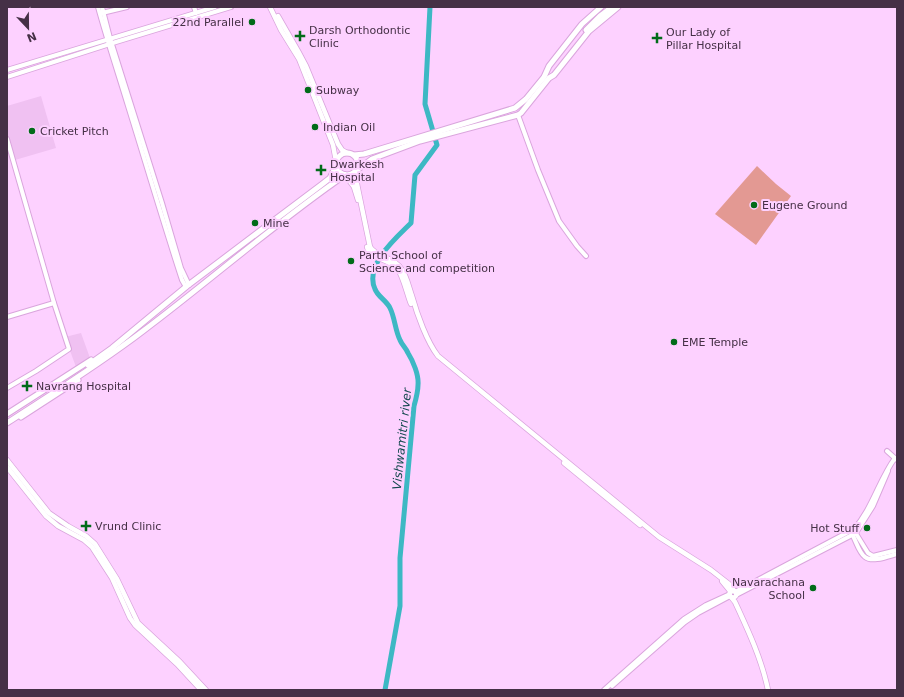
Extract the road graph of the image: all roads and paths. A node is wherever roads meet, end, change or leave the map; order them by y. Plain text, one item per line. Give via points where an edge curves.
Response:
1 (98, 7) edge
2 (102, 7) edge
3 (126, 7) edge
4 (194, 7) edge
5 (215, 7) edge
6 (231, 7) edge
7 (270, 7) edge
8 (274, 7) edge
9 (601, 7) edge
10 (607, 7) edge
11 (612, 7) edge
12 (618, 7) edge
13 (101, 13) junction
14 (196, 13) junction
15 (108, 39) junction
16 (110, 44) junction
17 (7, 70) edge
18 (552, 71) junction
19 (7, 77) edge
20 (547, 78) junction
21 (515, 108) junction
22 (518, 115) junction
23 (324, 117) junction
24 (451, 130) junction
25 (7, 139) edge
26 (419, 139) junction
27 (347, 153) junction
28 (354, 155) junction
29 (336, 164) junction
30 (357, 170) junction
31 (345, 176) junction
32 (371, 252) junction
33 (586, 256) dead end
34 (187, 286) junction
35 (54, 303) junction
36 (7, 317) edge
37 (99, 360) junction
38 (92, 365) junction
39 (7, 388) edge
40 (7, 414) edge
41 (7, 418) edge
42 (7, 424) edge
43 (887, 451) dead end
44 (896, 459) edge
45 (7, 460) edge
46 (7, 467) edge
47 (853, 532) junction
48 (897, 550) edge
49 (897, 554) edge
50 (733, 594) junction
51 (201, 690) edge
52 (206, 690) edge
53 (604, 690) edge
54 (608, 690) edge
55 (768, 690) edge

1 - 13 street
2 - 13 street
3 - 13 street
4 - 14 street
5 - 14 street
6 - 16 street
7 - 23 main road via 299,59
8 - 23 main road via 298,50
9 - 20 main road via 582,24 549,66
10 - 18 main road via 585,27
11 - 18 main road via 590,25
12 - 20 main road via 589,31 554,75
13 - 15 street
14 - 15 street
15 - 16 street
15 - 17 street
16 - 19 street
16 - 34 street via 161,216 182,280
18 - 20 main road
20 - 21 main road
20 - 22 main road
21 - 22 main road via 520,110
21 - 24 main road
22 - 24 main road
22 - 33 street via 560,221 576,246
23 - 27 main road via 338,144
23 - 29 main road
24 - 26 main road
25 - 35 street
26 - 28 main road
26 - 30 main road via 372,159
27 - 28 main road
27 - 29 main road via 340,155
28 - 30 main road via 358,164
29 - 31 main road via 339,172
29 - 34 main road via 330,178
30 - 31 main road
30 - 32 main road via 357,184
31 - 32 main road via 354,187 368,249
31 - 37 main road via 145,330
32 - 50 main road via 400,266 432,348 438,356 660,540 722,578
34 - 37 main road
35 - 36 street
35 - 39 street via 69,349
37 - 38 main road
37 - 40 main road via 92,360 56,381
37 - 42 main road via 99,366
38 - 41 main road
38 - 42 main road
43 - 44 street
44 - 47 street via 889,466
45 - 52 main road via 49,513 96,544 117,579 138,623
46 - 51 main road via 46,516 92,547 112,578 135,625
47 - 48 street via 872,556
47 - 49 street via 863,556 867,559
47 - 50 street
50 - 53 street via 706,605 684,619
50 - 54 street via 685,622
50 - 55 main road

